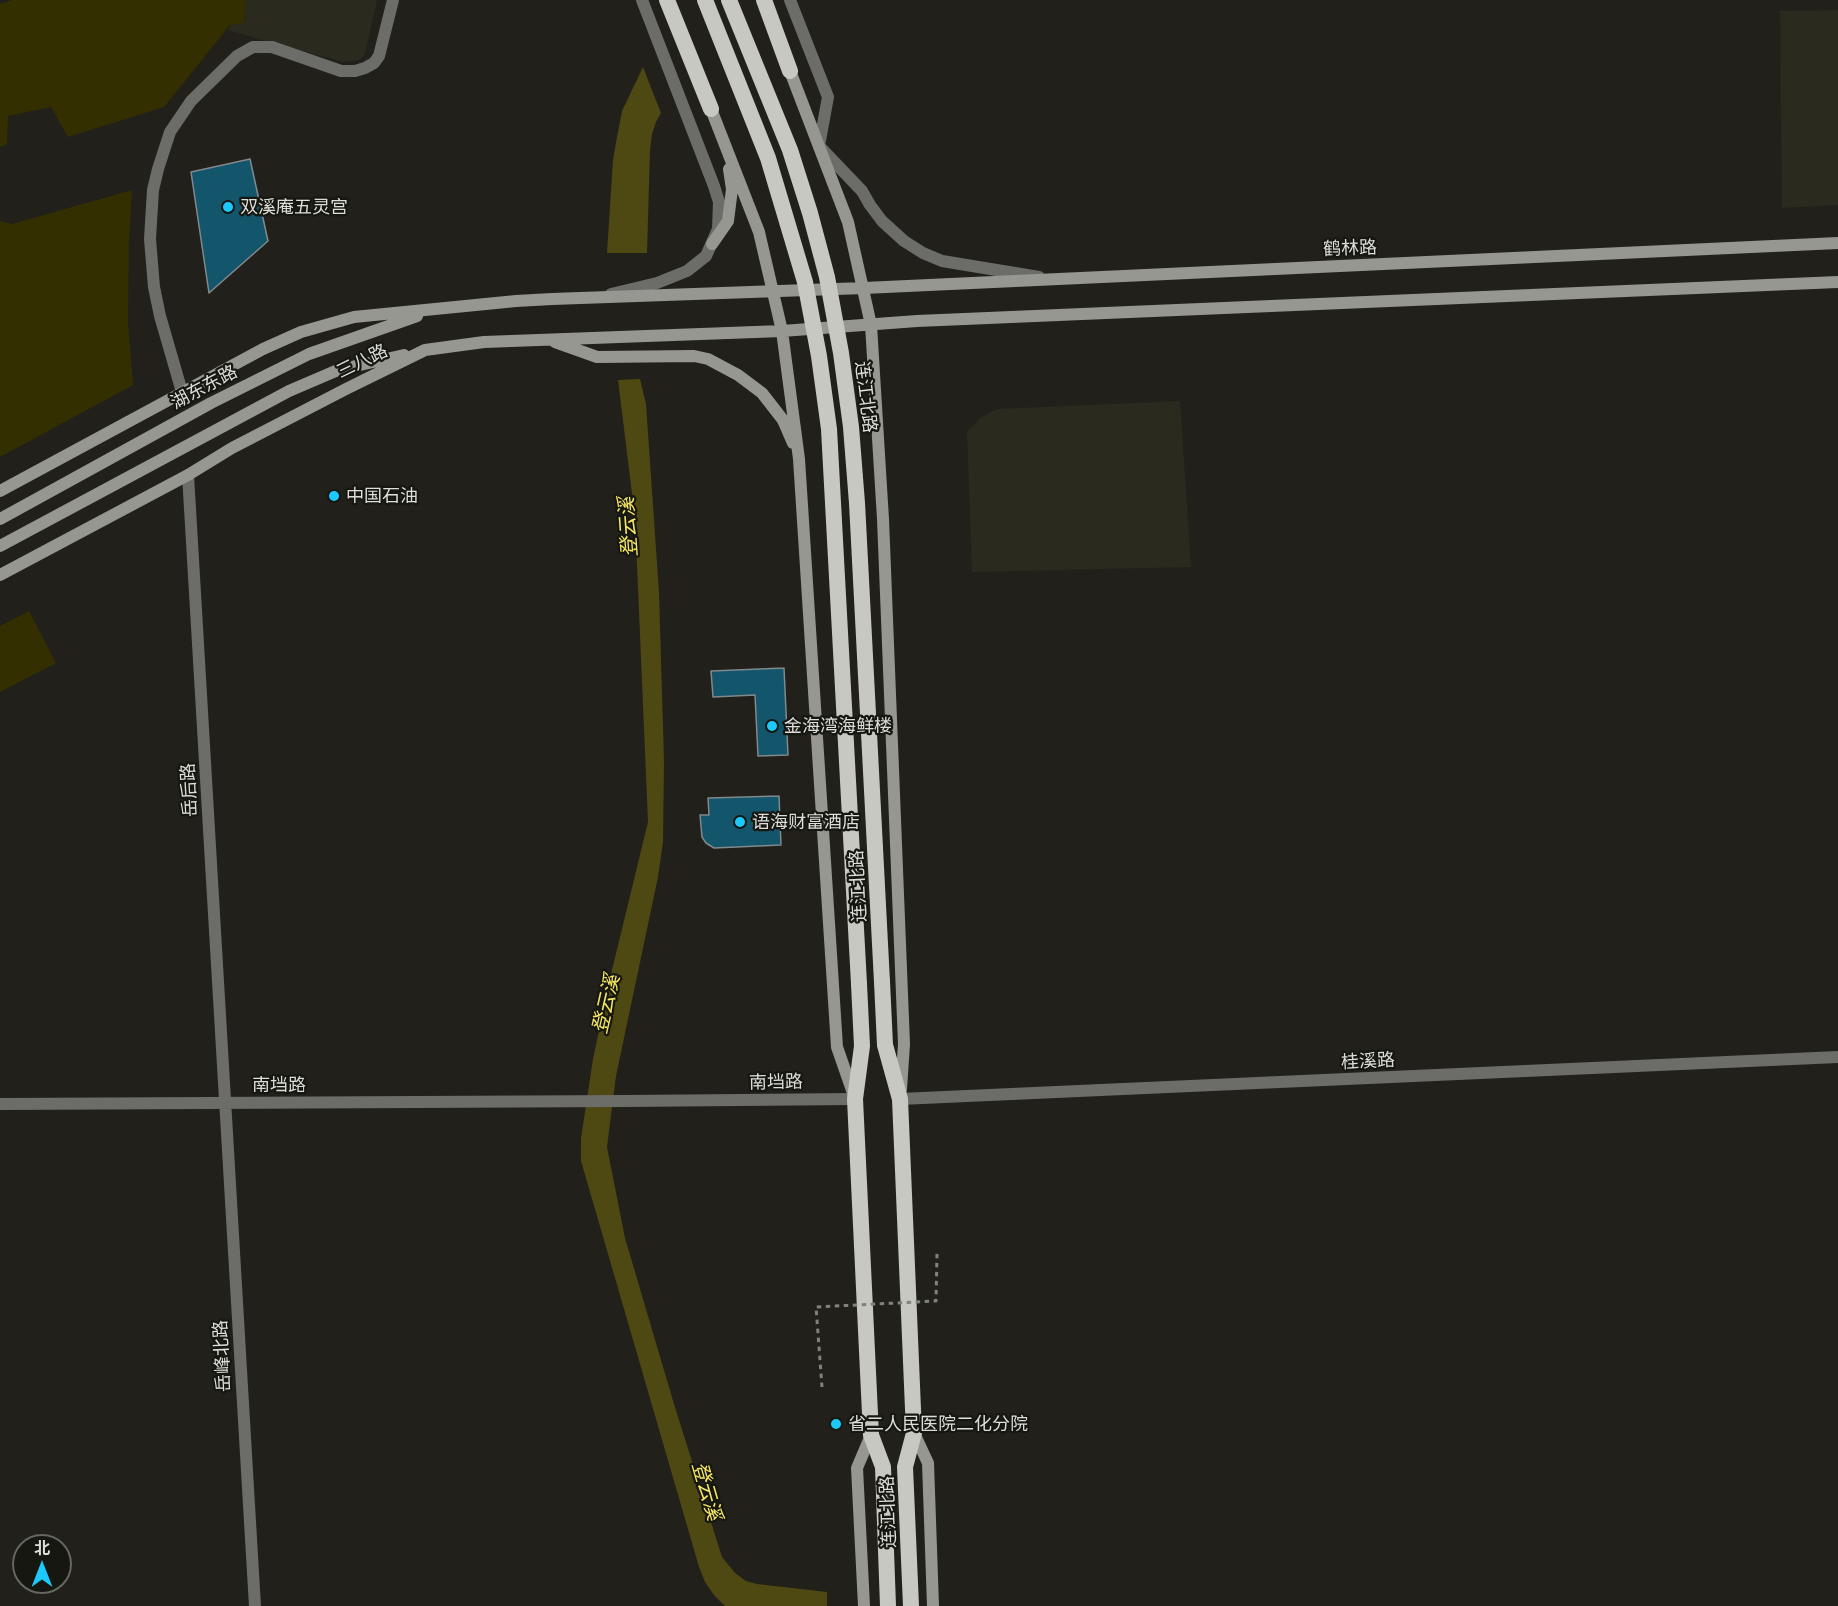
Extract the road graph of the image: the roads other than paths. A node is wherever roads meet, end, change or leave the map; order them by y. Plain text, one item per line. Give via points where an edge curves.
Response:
1 (393, 0) edge
2 (642, 0) edge
3 (667, 0) edge
4 (705, 0) edge
5 (729, 0) edge
6 (764, 0) edge
7 (790, 0) edge
8 (790, 70) joint
9 (711, 109) joint
10 (724, 141) junction
11 (819, 146) junction
12 (1838, 243) edge
13 (712, 244) junction
14 (1052, 279) junction
15 (1838, 282) edge
16 (864, 288) junction
17 (774, 291) junction
18 (596, 297) junction
19 (436, 310) junction
20 (871, 325) junction
21 (782, 331) junction
22 (548, 340) junction
23 (425, 350) junction
24 (182, 392) junction
25 (800, 459) junction
26 (188, 475) junction
27 (0, 491) edge
28 (0, 519) edge
29 (0, 546) edge
30 (0, 575) edge
31 (1838, 1057) edge
32 (855, 1099) junction
33 (900, 1100) junction
34 (226, 1103) junction
35 (0, 1104) edge
36 (914, 1433) junction
37 (871, 1435) junction
38 (863, 1601) edge
39 (255, 1606) edge
40 (888, 1606) edge
41 (911, 1606) edge
42 (933, 1606) edge

1 - 24 street via 374,63 355,71 340,70 272,47 244,50 191,101 170,132 153,190 150,239 160,316
2 - 13 street via 719,202 718,229
3 - 9 highway
4 - 32 highway, 连江北路, bridge via 768,158 805,282 830,429 862,1046
5 - 33 highway, 连江北路, bridge via 790,150 810,213 841,353 857,503 885,1045
6 - 8 highway
7 - 11 street via 828,97
8 - 11 main road
9 - 10 main road
10 - 13 main road via 732,189 728,221
10 - 17 main road via 759,232
11 - 14 street via 862,191 894,233 923,253 942,261
11 - 16 main road via 848,222
12 - 14 main road, 鹤林路
13 - 18 street via 706,256 676,276
14 - 16 main road, 鹤林路
15 - 20 main road, 三八路
16 - 17 main road, 鹤林路
16 - 20 main road
17 - 18 main road, 三八路
17 - 21 main road
18 - 19 main road, 三八路
19 - 24 main road, 三八路 via 354,317 321,326 263,349
19 - 28 main road, 湖东东路 via 309,354
20 - 21 main road, 三八路
20 - 33 main road via 883,519 904,1044
21 - 22 main road, 三八路
21 - 25 main road
22 - 23 main road, 三八路 via 484,342
22 - 25 main road via 597,357 694,356 719,363 762,393 783,420
23 - 26 main road, 三八路 via 232,448
23 - 29 main road via 338,370 289,391
24 - 27 main road, 三八路
25 - 32 main road via 837,1047
26 - 30 main road, 三八路
26 - 34 street, 岳后路
31 - 33 street, 桂溪路
32 - 34 street, 南垱路
32 - 37 highway, 连江北路
33 - 36 highway, 连江北路
34 - 35 street, 南垱路
34 - 39 street, 岳峰北路
36 - 41 highway, 连江北路 via 905,1467
36 - 42 main road via 928,1463
37 - 38 main road via 857,1468
37 - 40 highway, 连江北路 via 883,1467

